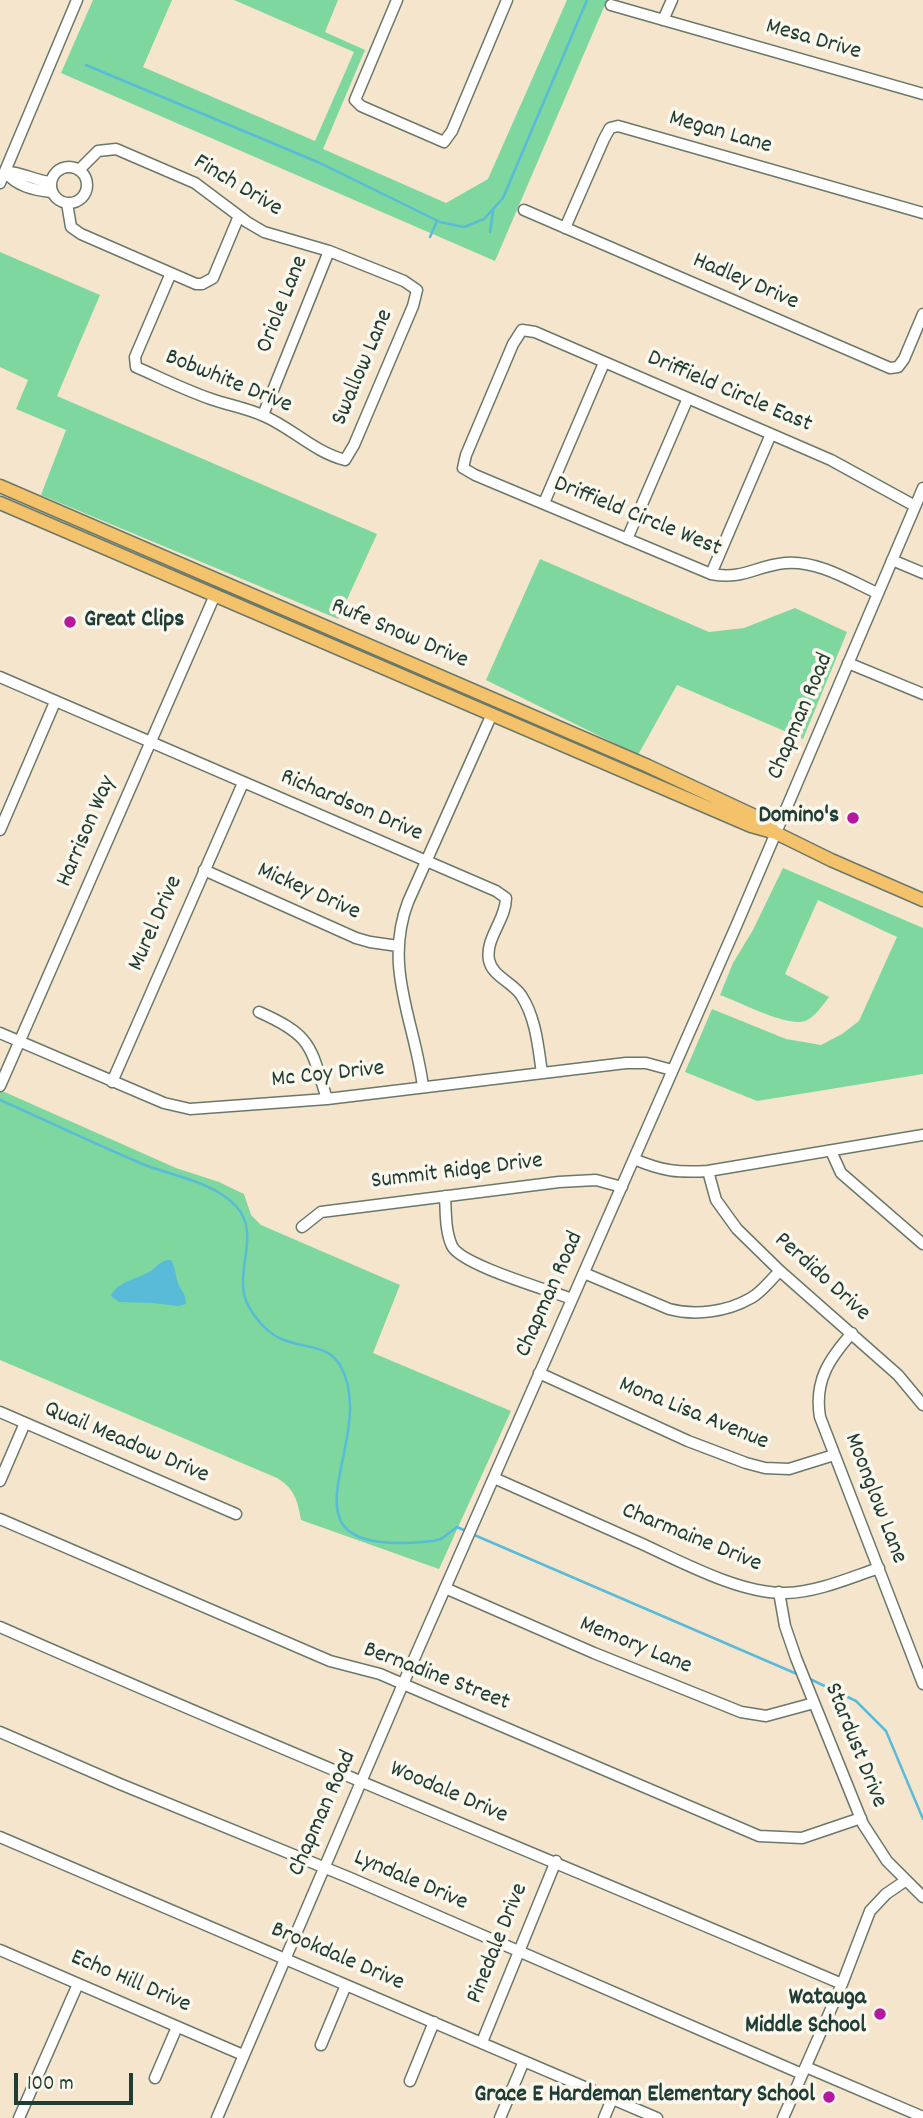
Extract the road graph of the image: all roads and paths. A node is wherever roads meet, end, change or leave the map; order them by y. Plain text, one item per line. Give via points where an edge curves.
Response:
1 (77, 0) edge
2 (397, 0) edge
3 (507, 0) edge
4 (672, 0) edge
5 (611, 5) dead end
6 (663, 20) junction
7 (923, 94) edge
8 (79, 170) junction
9 (2, 177) edge
10 (51, 187) junction
11 (67, 203) junction
12 (524, 210) dead end
13 (923, 214) edge
14 (239, 216) junction
15 (565, 228) junction
16 (329, 251) junction
17 (171, 273) junction
18 (417, 290) joint
19 (923, 314) edge
20 (604, 363) junction
21 (688, 398) junction
22 (263, 415) junction
23 (771, 434) junction
24 (345, 460) joint
25 (463, 468) joint
26 (0, 486) edge
27 (923, 488) edge
28 (0, 503) edge
29 (544, 503) junction
30 (915, 506) junction
31 (627, 539) junction
32 (891, 560) junction
33 (923, 573) edge
34 (711, 574) junction
35 (877, 593) junction
36 (215, 595) junction
37 (848, 663) junction
38 (0, 677) edge
39 (923, 694) edge
40 (55, 702) junction
41 (492, 714) junction
42 (149, 743) junction
43 (243, 783) junction
44 (0, 831) edge
45 (776, 833) junction
46 (426, 862) junction
47 (204, 870) junction
48 (923, 900) edge
49 (398, 946) junction
50 (258, 1012) dead end
51 (0, 1033) edge
52 (20, 1042) junction
53 (672, 1070) junction
54 (542, 1073) junction
55 (112, 1082) junction
56 (0, 1086) edge
57 (423, 1087) junction
58 (327, 1099) junction
59 (923, 1135) edge
60 (831, 1151) junction
61 (634, 1159) junction
62 (708, 1171) junction
63 (622, 1187) junction
64 (444, 1196) junction
65 (302, 1227) dead end
66 (923, 1244) edge
67 (780, 1271) junction
68 (584, 1273) junction
69 (572, 1299) junction
70 (852, 1333) junction
71 (540, 1373) junction
72 (923, 1405) edge
73 (0, 1412) edge
74 (25, 1423) junction
75 (834, 1455) junction
76 (494, 1478) junction
77 (0, 1481) edge
78 (236, 1514) dead end
79 (0, 1519) edge
80 (879, 1568) junction
81 (445, 1588) junction
82 (779, 1592) junction
83 (0, 1627) edge
84 (403, 1684) junction
85 (923, 1684) edge
86 (814, 1703) junction
87 (0, 1732) edge
88 (362, 1780) junction
89 (861, 1818) junction
90 (0, 1837) edge
91 (556, 1861) junction
92 (323, 1868) junction
93 (905, 1881) junction
94 (923, 1898) edge
95 (0, 1950) edge
96 (519, 1951) junction
97 (284, 1959) junction
98 (78, 1984) junction
99 (842, 1984) junction
100 (346, 1985) junction
101 (434, 2022) junction
102 (177, 2027) junction
103 (482, 2042) junction
104 (321, 2045) dead end
105 (243, 2055) junction
106 (524, 2061) junction
107 (804, 2070) junction
108 (155, 2078) dead end
109 (410, 2081) dead end
110 (612, 2099) junction
111 (923, 2117) edge
112 (19, 2118) edge
113 (216, 2118) edge
114 (500, 2118) edge
115 (604, 2118) edge
116 (657, 2118) edge
117 (783, 2118) edge

1 - 9 street
2 - 3 street via 355,100 444,142
4 - 6 street
5 - 6 street, Mesa Drive
6 - 7 street, Mesa Drive
8 - 10 street via 61,168
8 - 11 street via 86,181 84,194
8 - 14 street, Finch Drive via 98,151 116,149 195,183
9 - 10 street via 36,191
10 - 11 street via 60,201
11 - 17 street via 71,227 81,234
12 - 15 street, Hadley Drive
13 - 15 street, Megan Lane via 618,126 610,128 604,138
14 - 16 street, Finch Drive via 264,232
14 - 17 street via 213,278 196,284
15 - 19 street, Hadley Drive via 890,368 904,359
16 - 18 street, Finch Drive
16 - 22 street, Oriole Lane
17 - 22 street, Bobwhite Drive via 134,362 136,367
18 - 24 street, Swallow Lane
20 - 21 street, Driffield Circle East
20 - 25 street, Driffield Circle East via 522,330
20 - 29 street
21 - 23 street, Driffield Circle East
21 - 31 street
22 - 24 street, Bobwhite Drive via 319,450
23 - 30 street, Driffield Circle East via 831,460
23 - 34 street
25 - 29 street, Driffield Circle West
26 - 45 main road, Rufe Snow Drive via 643,764 755,816
27 - 30 street, Chapman Road
28 - 36 main road, Rufe Snow Drive
29 - 31 street, Driffield Circle West
30 - 32 street, Chapman Road
31 - 34 street, Driffield Circle West
32 - 33 street
32 - 35 street, Chapman Road
34 - 35 street, Driffield Circle West via 729,577 786,563 802,564
35 - 37 street, Chapman Road
36 - 41 main road, Rufe Snow Drive
36 - 42 street, Harrison Way
37 - 39 street
37 - 45 street, Chapman Road
38 - 40 street, Richardson Drive
40 - 42 street, Richardson Drive
40 - 44 street
41 - 45 main road, Rufe Snow Drive
41 - 46 street
42 - 43 street, Richardson Drive
42 - 52 street, Harrison Way
43 - 46 street, Richardson Drive
43 - 47 street, Murel Drive
45 - 48 main road, Rufe Snow Drive
45 - 53 street, Chapman Road
46 - 49 street via 402,918
46 - 54 street, Richardson Drive via 506,898 506,909 489,946 491,967 515,988 530,1010
47 - 49 street, Mickey Drive via 356,938
47 - 55 street, Murel Drive
49 - 57 street via 398,979 416,1041
50 - 58 street via 307,1042
51 - 52 street, Mc Coy Drive
52 - 55 street, Mc Coy Drive
52 - 56 street, Harrison Way
53 - 54 street, Mc Coy Drive via 626,1063
53 - 61 street, Chapman Road
54 - 57 street, Mc Coy Drive
55 - 58 street, Mc Coy Drive via 190,1110
57 - 58 street, Mc Coy Drive
59 - 60 street
60 - 62 street
60 - 66 street via 841,1173
61 - 62 street via 676,1173
61 - 63 street, Chapman Road
62 - 67 street, Perdido Drive via 716,1200 728,1219
63 - 64 street, Summit Ridge Drive via 582,1180
63 - 68 street, Chapman Road
64 - 65 street, Summit Ridge Drive via 321,1212
64 - 69 street via 448,1232 457,1253
67 - 68 street via 751,1298 693,1313 669,1309
67 - 70 street, Perdido Drive
68 - 69 street, Chapman Road
69 - 71 street, Chapman Road
70 - 72 street, Perdido Drive
70 - 75 street, Moonglow Lane via 833,1354 818,1392 820,1417
71 - 75 street, Mona Lisa Avenue via 746,1463 789,1469
71 - 76 street, Chapman Road
73 - 74 street, Quail Meadow Drive
74 - 77 street
74 - 78 street, Quail Meadow Drive
75 - 80 street, Moonglow Lane
76 - 81 street, Chapman Road
76 - 82 street, Charmaine Drive via 719,1577
79 - 84 street, Bernadine Street via 330,1661
80 - 82 street, Charmaine Drive via 811,1590
80 - 85 street, Moonglow Lane
81 - 84 street, Chapman Road
81 - 86 street, Memory Lane via 741,1712 766,1716
82 - 86 street, Stardust Drive via 785,1626
83 - 88 street, Woodale Drive
84 - 88 street, Chapman Road
84 - 89 street, Bernadine Street via 759,1836 802,1838
86 - 89 street, Stardust Drive
87 - 92 street, Lyndale Drive
88 - 91 street, Woodale Drive
88 - 92 street, Chapman Road
89 - 93 street, Stardust Drive
90 - 97 street, Brookdale Drive
91 - 96 street, Pinedale Drive
91 - 99 street, Woodale Drive
92 - 96 street, Lyndale Drive
92 - 97 street, Chapman Road
93 - 94 street, Stardust Drive
93 - 99 street via 870,1911
95 - 98 street, Echo Hill Drive
96 - 103 street, Pinedale Drive
96 - 107 street, Lyndale Drive
97 - 100 street, Brookdale Drive
97 - 105 street, Chapman Road
98 - 102 street, Echo Hill Drive
98 - 112 street
99 - 107 street
100 - 101 street, Brookdale Drive
100 - 104 street
101 - 103 street, Brookdale Drive
101 - 109 street
102 - 105 street, Echo Hill Drive
102 - 108 street
103 - 106 street, Brookdale Drive
105 - 113 street, Chapman Road
106 - 110 street, Brookdale Drive
106 - 114 street
107 - 111 street, Lyndale Drive
107 - 117 street
110 - 115 street
110 - 116 street, Brookdale Drive

